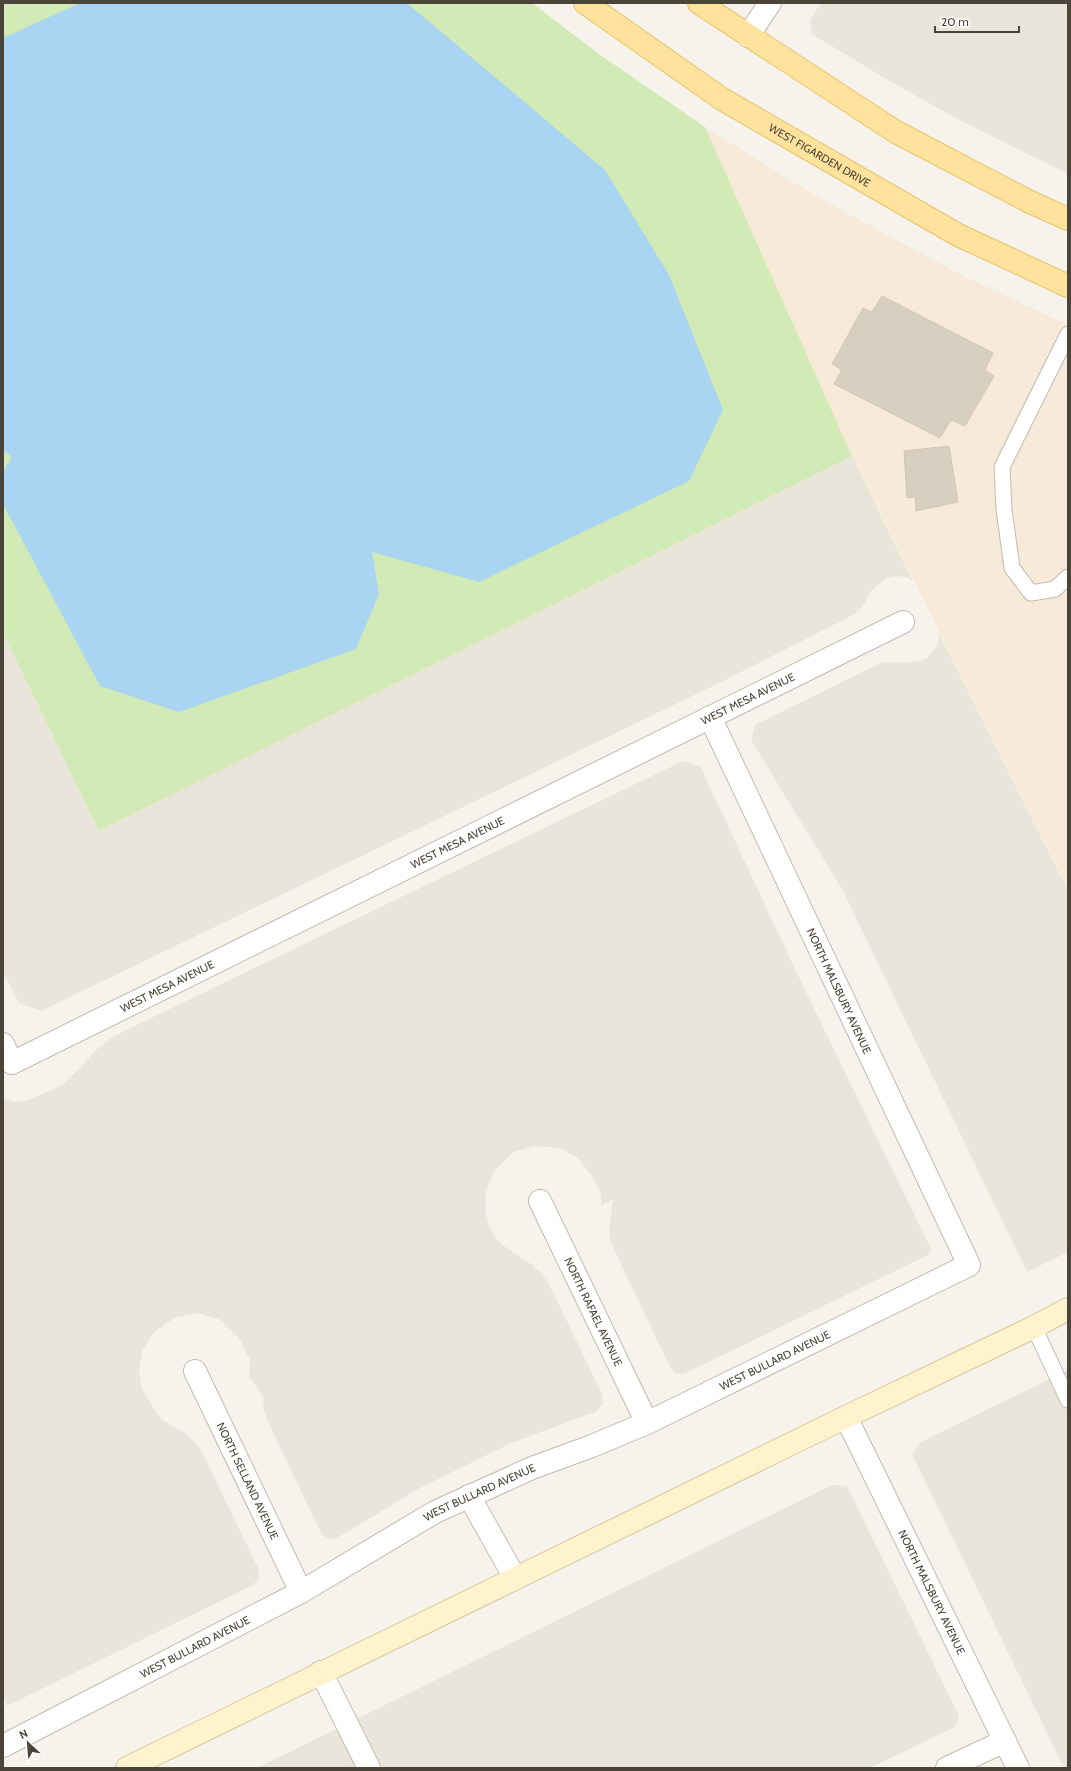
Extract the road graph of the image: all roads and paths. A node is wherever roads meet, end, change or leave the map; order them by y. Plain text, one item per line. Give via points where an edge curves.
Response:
1 (585, 3) edge
2 (699, 3) edge
3 (770, 3) edge
4 (748, 36) junction
5 (1068, 219) edge
6 (1068, 286) edge
7 (1068, 334) edge
8 (1068, 577) edge
9 (903, 622) dead end
10 (710, 717) junction
11 (7, 1054) edge
12 (540, 1201) dead end
13 (969, 1265) joint
14 (1068, 1309) edge
15 (1034, 1327) junction
16 (195, 1371) dead end
17 (1068, 1400) edge
18 (846, 1417) junction
19 (647, 1423) junction
20 (469, 1496) junction
21 (515, 1578) junction
22 (301, 1592) junction
23 (321, 1672) junction
24 (1005, 1741) junction
25 (3, 1746) edge
26 (126, 1768) edge
27 (369, 1768) edge
28 (947, 1768) edge
29 (1018, 1768) edge

1 - 6 main road, WEST FIGARDEN DRIVE via 736,106 958,235
2 - 4 main road
3 - 4 street
4 - 5 main road via 896,132
7 - 8 lane via 1002,467 1004,509 1012,568 1030,593 1055,590
9 - 10 street, WEST MESA AVENUE
10 - 11 street, WEST MESA AVENUE
10 - 13 street, NORTH MALSBURY AVENUE
12 - 19 street, NORTH RAFAEL AVENUE
13 - 19 street, WEST BULLARD AVENUE
14 - 15 street
15 - 17 lane
15 - 18 street
16 - 22 street, NORTH SELLAND AVENUE
18 - 21 street
18 - 24 street, NORTH MALSBURY AVENUE
19 - 20 street, WEST BULLARD AVENUE via 532,1468
20 - 21 street
20 - 22 street, WEST BULLARD AVENUE via 435,1512
21 - 23 street
22 - 25 street, WEST BULLARD AVENUE
23 - 26 street
23 - 27 street
24 - 28 street
24 - 29 street, NORTH MALSBURY AVENUE

